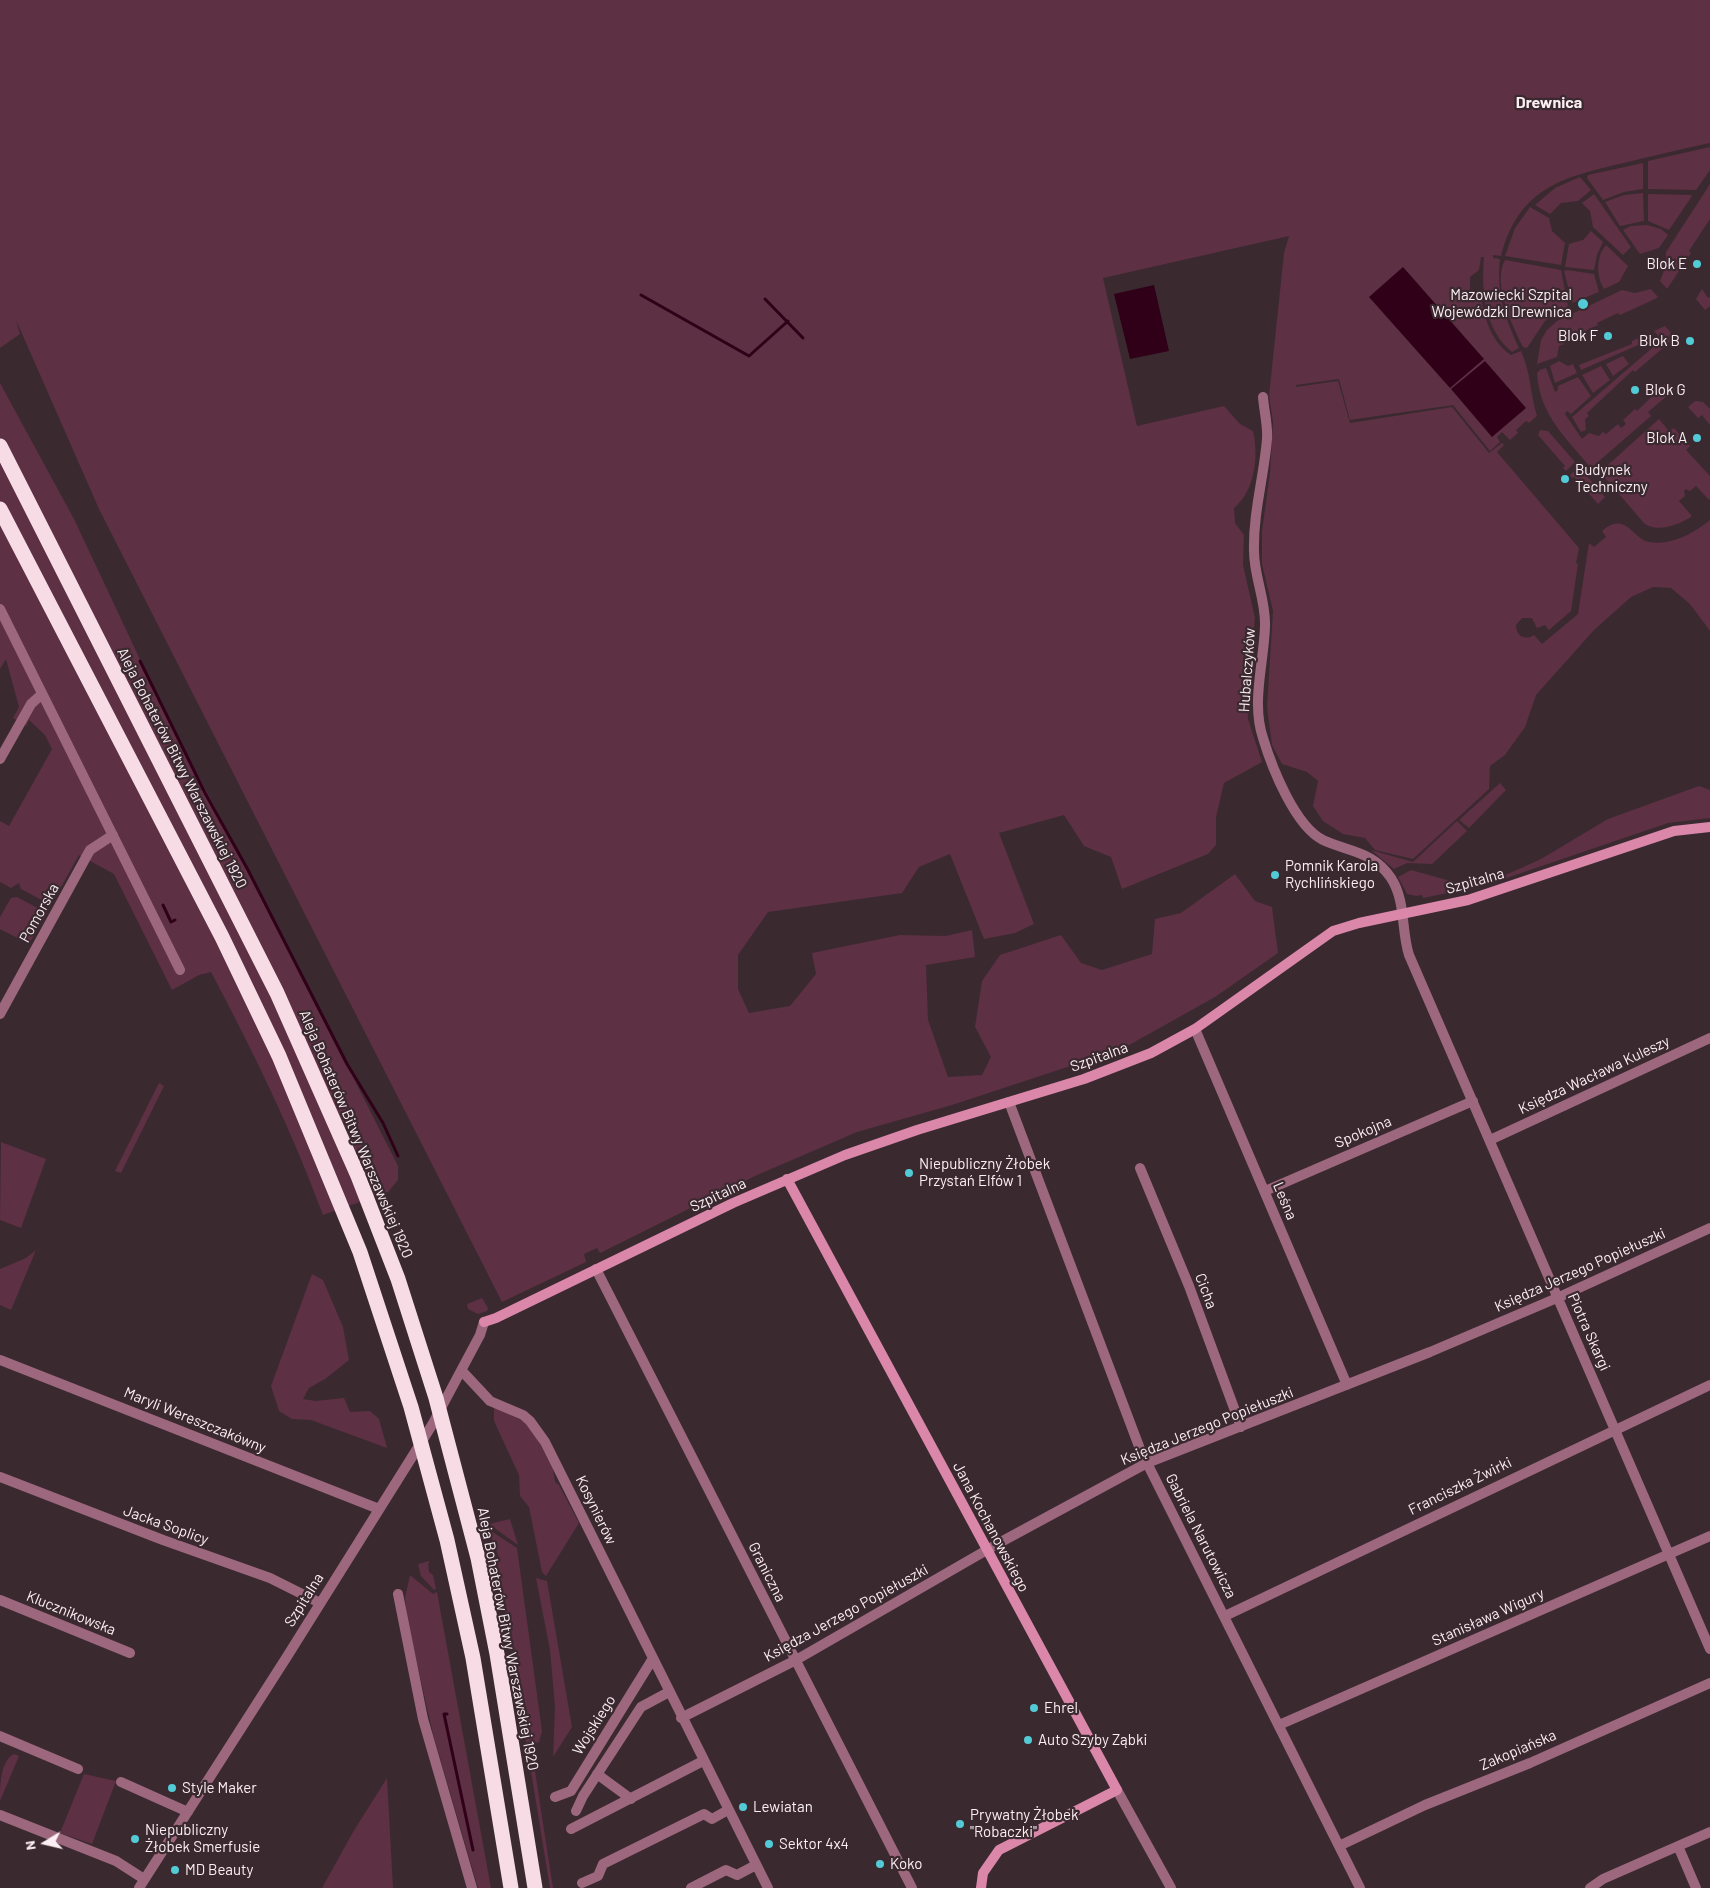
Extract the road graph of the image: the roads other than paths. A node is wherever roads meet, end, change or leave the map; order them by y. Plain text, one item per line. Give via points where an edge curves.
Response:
1 (1263, 397) dead end
2 (0, 446) edge
3 (0, 509) edge
4 (0, 609) edge
5 (42, 694) junction
6 (0, 759) edge
7 (1710, 827) edge
8 (113, 835) junction
9 (1403, 914) junction
10 (180, 970) dead end
11 (0, 1014) edge
12 (1195, 1029) junction
13 (1710, 1038) edge
14 (1473, 1101) junction
15 (1008, 1102) junction
16 (1490, 1140) junction
17 (1140, 1168) dead end
18 (787, 1179) junction
19 (1265, 1191) junction
20 (1710, 1228) edge
21 (596, 1269) junction
22 (1557, 1298) junction
23 (0, 1360) edge
24 (462, 1371) junction
25 (1347, 1385) junction
26 (1710, 1385) edge
27 (1240, 1427) junction
28 (1615, 1429) junction
29 (1147, 1463) junction
30 (0, 1477) edge
31 (378, 1509) junction
32 (1710, 1536) edge
33 (986, 1550) junction
34 (1668, 1554) junction
35 (398, 1594) dead end
36 (0, 1600) edge
37 (320, 1603) junction
38 (1225, 1616) junction
39 (1710, 1649) edge
40 (130, 1653) dead end
41 (652, 1660) junction
42 (796, 1660) junction
43 (1710, 1683) edge
44 (669, 1692) junction
45 (681, 1718) junction
46 (1279, 1725) junction
47 (0, 1736) edge
48 (703, 1761) junction
49 (78, 1769) dead end
50 (597, 1774) junction
51 (122, 1782) dead end
52 (1117, 1790) junction
53 (555, 1797) dead end
54 (631, 1799) junction
55 (728, 1810) junction
56 (576, 1811) dead end
57 (188, 1812) junction
58 (0, 1815) edge
59 (571, 1829) dead end
60 (1710, 1832) edge
61 (502, 1834) junction
62 (1339, 1846) junction
63 (1678, 1846) junction
64 (756, 1865) junction
65 (582, 1883) dead end
66 (142, 1884) edge
67 (1593, 1887) edge
68 (472, 1888) edge
69 (504, 1888) edge
70 (511, 1888) edge
71 (535, 1888) edge
72 (691, 1888) edge
73 (768, 1888) edge
74 (912, 1888) edge
75 (981, 1888) edge
76 (1170, 1888) edge
77 (1360, 1888) edge
78 (1696, 1888) edge

1 - 9 street, Hubalczyków via 1267,438 1254,551 1265,616 1258,710 1263,738 1290,802 1304,825 1323,840 1361,853 1384,870 1398,892
2 - 71 highway, Aleja Bohaterów Bitwy Warszawskiej 1920 via 277,993 367,1198 398,1279 422,1351 466,1510 497,1654
3 - 61 highway via 222,937 279,1056 340,1197 396,1358 447,1540 473,1658
4 - 5 street
5 - 6 street via 31,704
5 - 8 street
7 - 9 street, Szpitalna via 1674,831 1492,893
8 - 10 street
8 - 11 street, Pomorska via 90,850
9 - 12 street, Szpitalna via 1333,932
9 - 14 street, Piotra Skargi via 1409,955
12 - 15 street, Szpitalna via 1151,1053 1110,1070
12 - 19 street, Leśna
13 - 16 street, Księdza Wacława Kuleszy
14 - 16 street, Piotra Skargi
14 - 19 street, Spokojna
15 - 18 street, Szpitalna via 882,1142
15 - 29 street, Gabriela Narutowicza
16 - 22 street, Piotra Skargi
17 - 27 street, Cicha via 1189,1286
18 - 21 street, Szpitalna
18 - 33 street, Jana Kochanowskiego
19 - 25 street, Leśna
20 - 22 street, Księdza Jerzego Popiełuszki
21 - 24 street, Szpitalna via 488,1321
21 - 42 street, Graniczna
22 - 25 street, Księdza Jerzego Popiełuszki
22 - 28 street, Piotra Skargi
23 - 31 street, Maryli Wereszczakówny
24 - 31 street, Szpitalna
24 - 41 street, Kosynierów via 490,1401 523,1415 538,1431
25 - 27 street, Księdza Jerzego Popiełuszki
26 - 28 street, Franciszka Żwirki
27 - 29 street, Księdza Jerzego Popiełuszki
28 - 34 street, Piotra Skargi
28 - 38 street, Franciszka Żwirki
29 - 33 street, Księdza Jerzego Popiełuszki
29 - 38 street, Gabriela Narutowicza
30 - 37 street, Jacka Soplicy via 270,1578
31 - 37 street, Szpitalna
32 - 34 street, Stanisława Wigury
33 - 42 street, Księdza Jerzego Popiełuszki
33 - 52 street, Jana Kochanowskiego
34 - 39 street, Piotra Skargi
34 - 46 street, Stanisława Wigury
35 - 68 street via 424,1719
36 - 40 street, Klucznikowska
37 - 57 street, Szpitalna
38 - 46 street, Gabriela Narutowicza
41 - 44 street, Kosynierów
41 - 53 street, Wojskiego via 571,1791
42 - 45 street, Księdza Jerzego Popiełuszki
42 - 74 street, Graniczna
43 - 62 street, Zakopiańska via 1530,1763 1425,1805
44 - 45 street, Kosynierów
44 - 50 street via 641,1707
45 - 48 street, Kosynierów
46 - 62 street, Gabriela Narutowicza
47 - 49 street
48 - 54 street
48 - 55 street, Kosynierów
50 - 54 street
50 - 56 street
51 - 57 street
52 - 75 street via 999,1850 983,1873
52 - 76 street, Jana Kochanowskiego
54 - 59 street
55 - 64 street, Kosynierów
55 - 65 street via 712,1819 704,1814 603,1864 598,1876
57 - 66 street, Szpitalna
58 - 66 street via 116,1861
60 - 63 street
61 - 69 highway
61 - 70 highway
62 - 77 street, Gabriela Narutowicza
63 - 67 street
63 - 78 street
64 - 72 street via 737,1875 726,1870
64 - 73 street, Kosynierów

